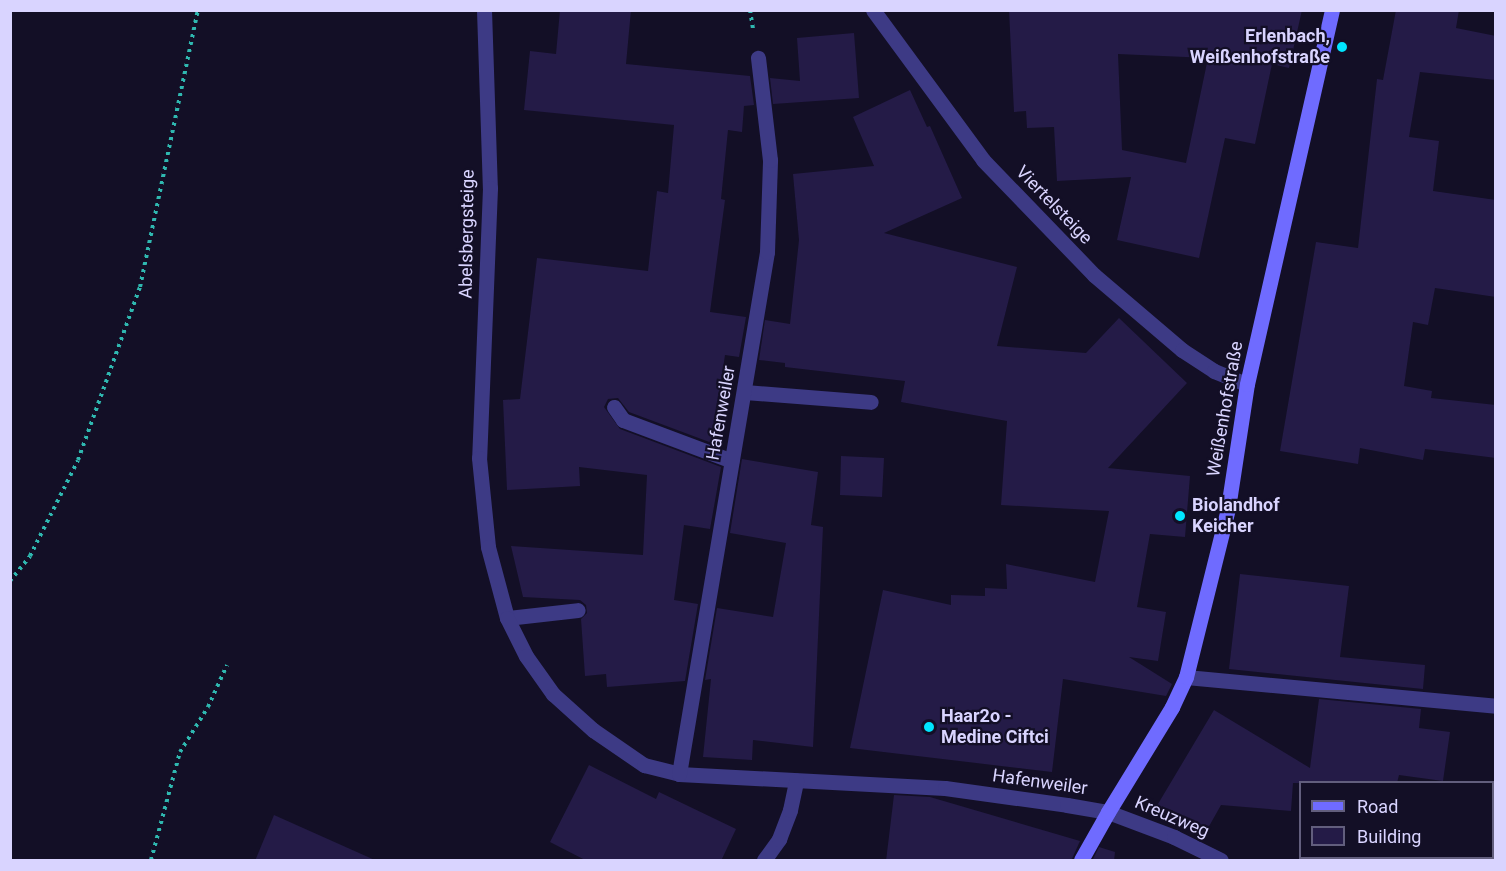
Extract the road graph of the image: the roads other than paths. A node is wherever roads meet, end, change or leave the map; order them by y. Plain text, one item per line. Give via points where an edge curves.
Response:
1 (484, 10) edge
2 (873, 10) edge
3 (1332, 10) edge
4 (758, 58) dead end
5 (1247, 384) junction
6 (745, 392) junction
7 (872, 402) dead end
8 (614, 407) dead end
9 (479, 458) joint
10 (732, 461) junction
11 (578, 610) dead end
12 (507, 618) junction
13 (1186, 677) junction
14 (1496, 706) edge
15 (679, 774) junction
16 (796, 782) junction
17 (1108, 812) junction
18 (764, 861) edge
19 (1081, 861) edge
20 (1221, 861) edge

1 - 9 street, Abelsbergsteige via 490,188
2 - 5 street, Viertelsteige via 983,160 1094,275 1182,350 1214,371
3 - 5 street, Weißenhofstraße
4 - 6 street, Hafenweiler via 770,160 767,240
5 - 13 street, Weißenhofstraße via 1228,508
6 - 7 street
6 - 10 street, Hafenweiler
8 - 10 street via 623,420
9 - 12 street, Hafenweiler via 488,547
10 - 15 street, Hafenweiler
11 - 12 street
12 - 15 street, Hafenweiler via 526,656 553,694 593,730 644,765
13 - 14 street
13 - 17 street, Weißenhofstraße
15 - 16 street, Hafenweiler
16 - 17 street, Hafenweiler via 945,788
16 - 18 street via 779,839
17 - 19 street, Weißenhofstraße
17 - 20 street, Kreuzweg via 1174,837

